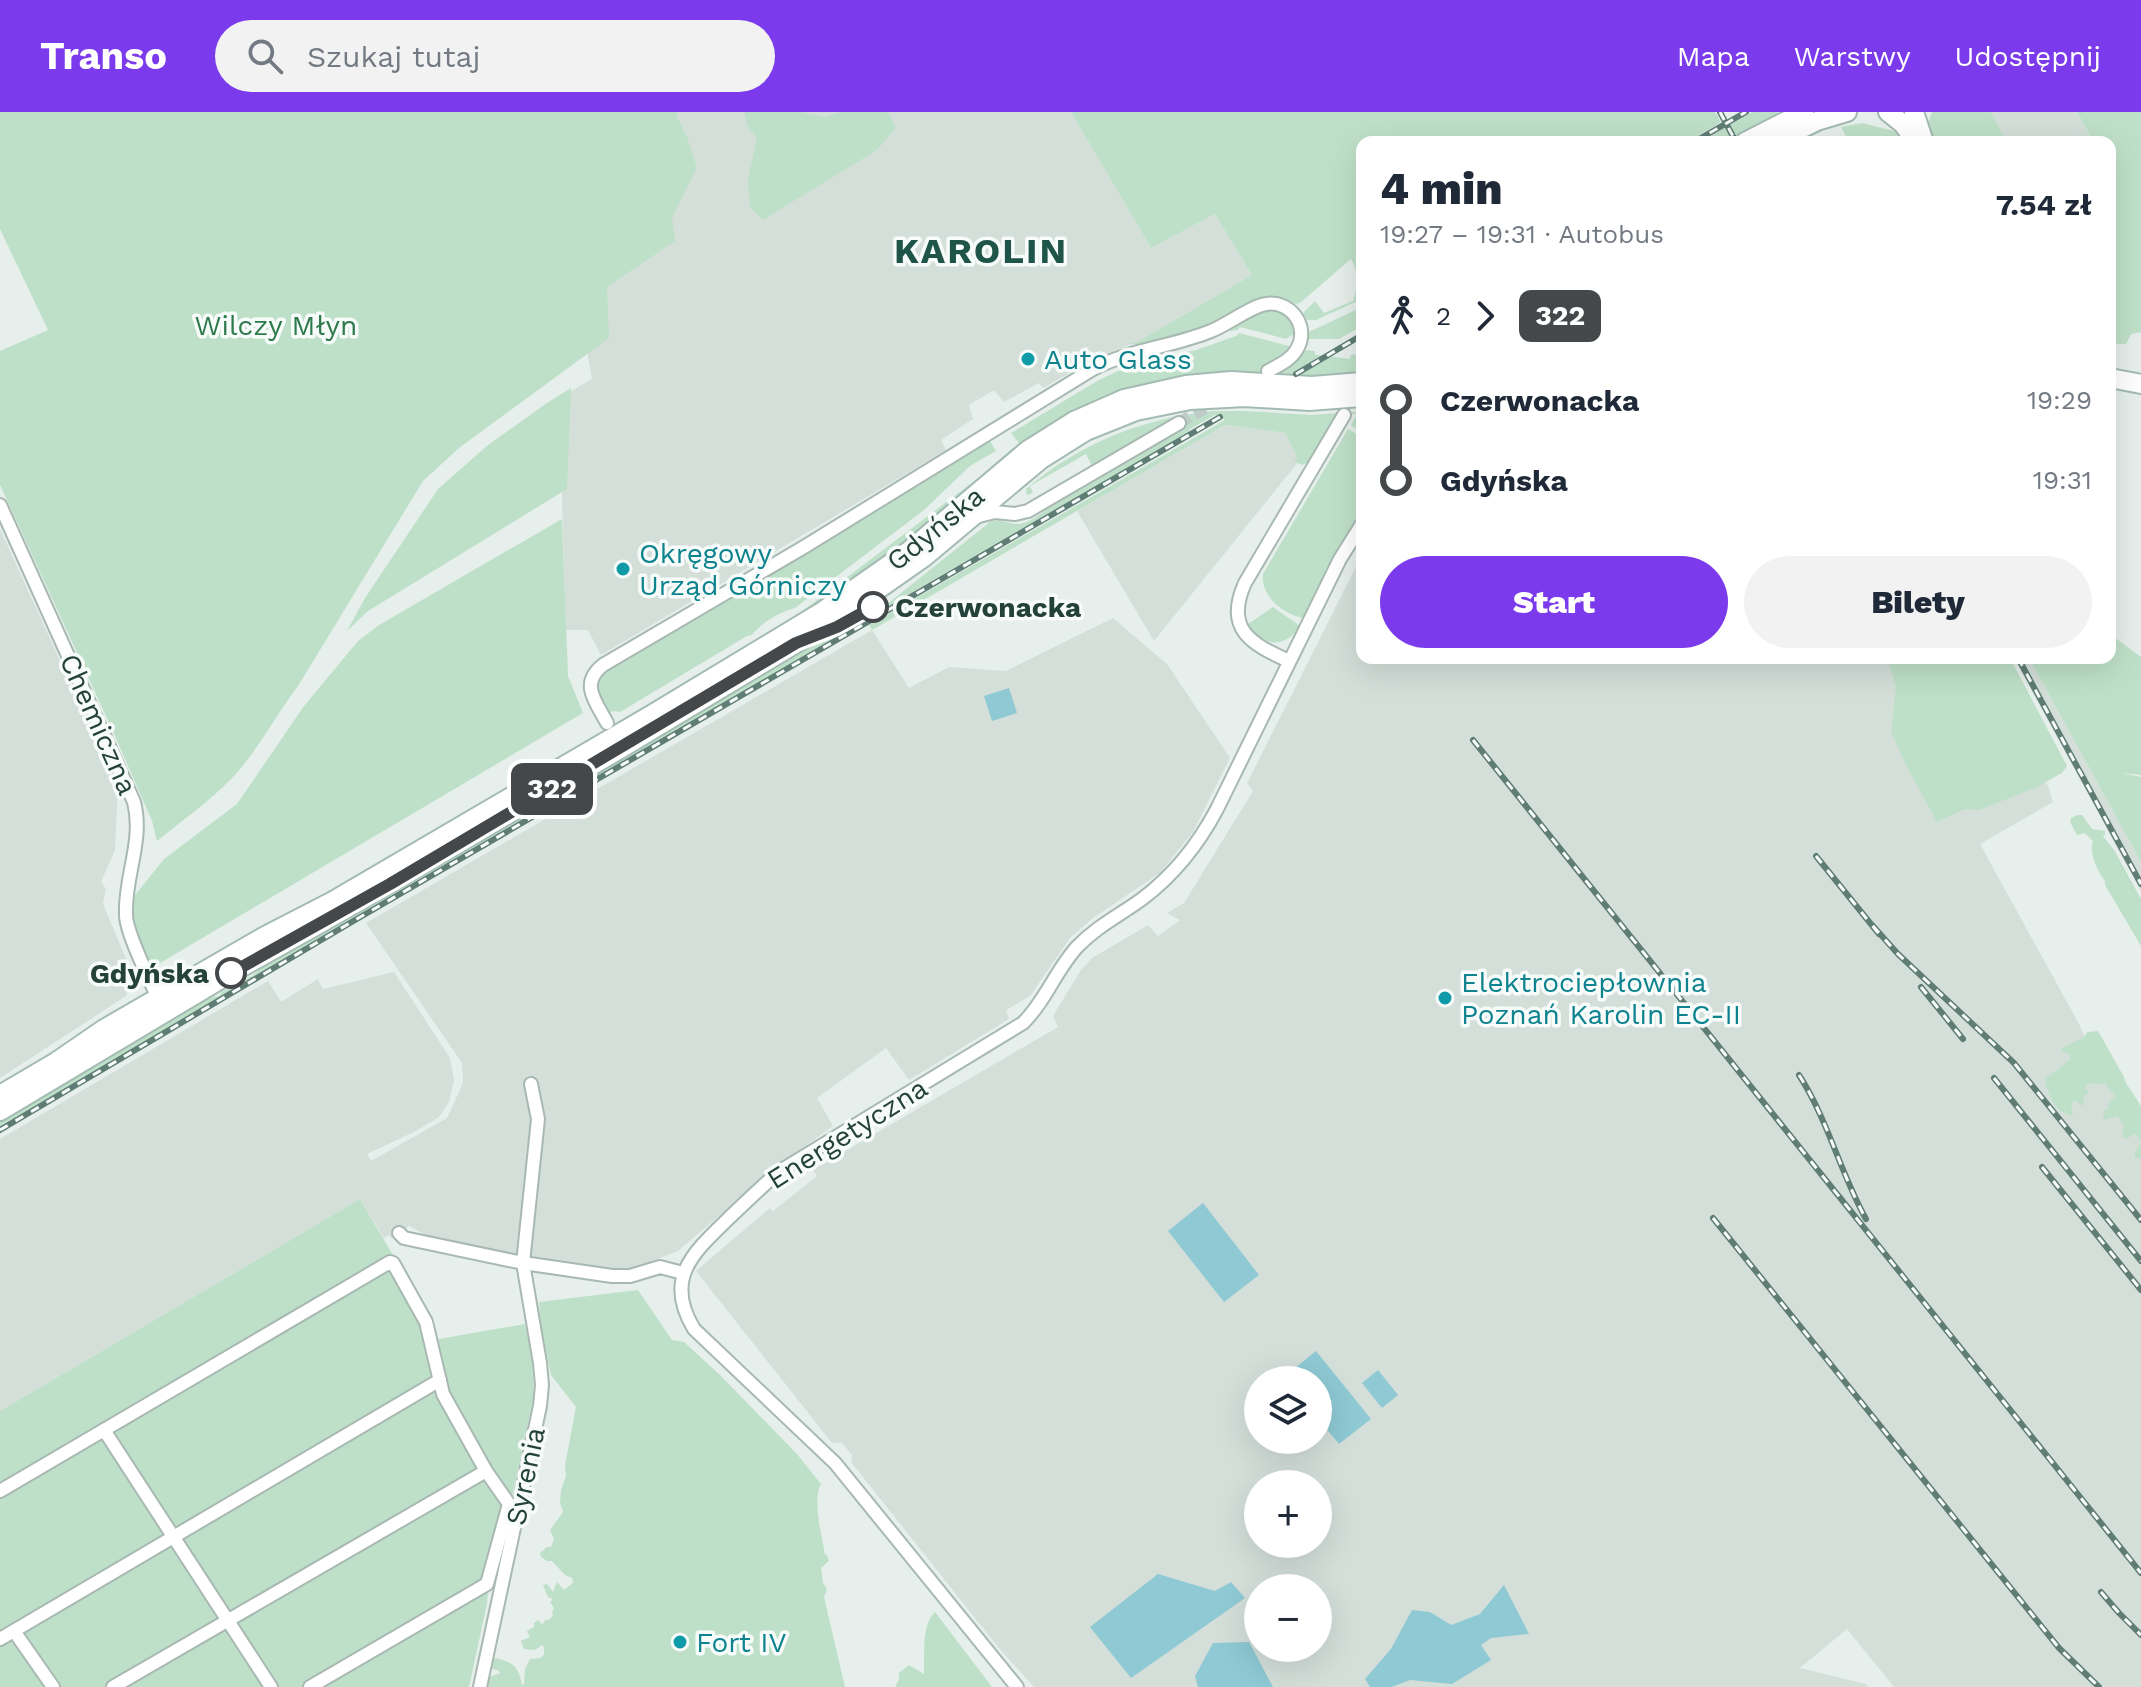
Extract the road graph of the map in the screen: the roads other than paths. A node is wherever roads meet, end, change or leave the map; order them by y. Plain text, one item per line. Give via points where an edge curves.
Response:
1 (1804, 112) edge
2 (1847, 112) edge
3 (1888, 112) edge
4 (1914, 112) edge
5 (1757, 136) edge
6 (1786, 136) edge
7 (1912, 136) edge
8 (1922, 136) edge
9 (1268, 371) dead end
10 (2116, 379) edge
11 (1356, 382) edge
12 (2141, 384) edge
13 (1356, 397) edge
14 (1344, 415) dead end
15 (1179, 423) tunnel mouth
16 (1014, 481) junction
17 (0, 505) edge
18 (1019, 512) junction
19 (973, 518) junction
20 (1356, 534) edge
21 (1289, 661) junction
22 (651, 715) junction
23 (607, 723) junction
24 (589, 752) junction
25 (158, 998) junction
26 (181, 1004) junction
27 (141, 1028) junction
28 (531, 1084) dead end
29 (0, 1095) edge
30 (0, 1111) edge
31 (399, 1233) dead end
32 (523, 1263) junction
33 (683, 1273) junction
34 (440, 1380) junction
35 (104, 1430) junction
36 (486, 1471) junction
37 (0, 1491) edge
38 (514, 1504) junction
39 (174, 1537) junction
40 (228, 1620) junction
41 (14, 1631) junction
42 (0, 1639) edge
43 (53, 1687) edge
44 (113, 1687) edge
45 (271, 1687) edge
46 (310, 1687) edge
47 (480, 1687) edge
48 (1017, 1687) edge

1 - 5 main road
2 - 6 main road
3 - 7 main road
4 - 8 main road
9 - 23 street via 1294,354 1301,338 1293,313 1272,304 1203,334 1135,351 1093,369 603,665 590,682
10 - 12 main road
11 - 22 main road, Gdyńska via 1186,385 1141,394 1082,417 1028,450 846,596
13 - 16 main road, Gdyńska via 1217,397 1154,406 1086,431
14 - 21 street via 1237,603 1247,637
15 - 18 street
16 - 18 street via 1009,497
16 - 19 main road, Gdyńska
17 - 25 street, Chemiczna via 134,802 138,823 126,920
18 - 19 street
19 - 26 main road, Gdyńska via 819,630
20 - 21 street, Energetyczna
21 - 33 street, Energetyczna via 1207,828 1168,877 1075,950 1023,1023 780,1171 705,1241
22 - 23 street
22 - 24 main road, Gdyńska
23 - 24 street
24 - 25 main road, Gdyńska
25 - 26 street
25 - 27 street
25 - 29 main road, Gdyńska
26 - 27 main road, Gdyńska
27 - 30 main road, Gdyńska
28 - 32 street, Syrenia via 538,1119
31 - 32 street
32 - 33 street via 612,1276 660,1267
32 - 38 street, Syrenia via 542,1385
33 - 48 street via 682,1304 694,1329 835,1463
34 - 35 street via 426,1322 390,1262
34 - 36 street
34 - 39 street
35 - 37 street
35 - 39 street
36 - 38 street
36 - 40 street
38 - 46 street via 487,1584
38 - 47 street, Syrenia
39 - 40 street
39 - 41 street
40 - 44 street
40 - 45 street
41 - 42 street
41 - 43 street

